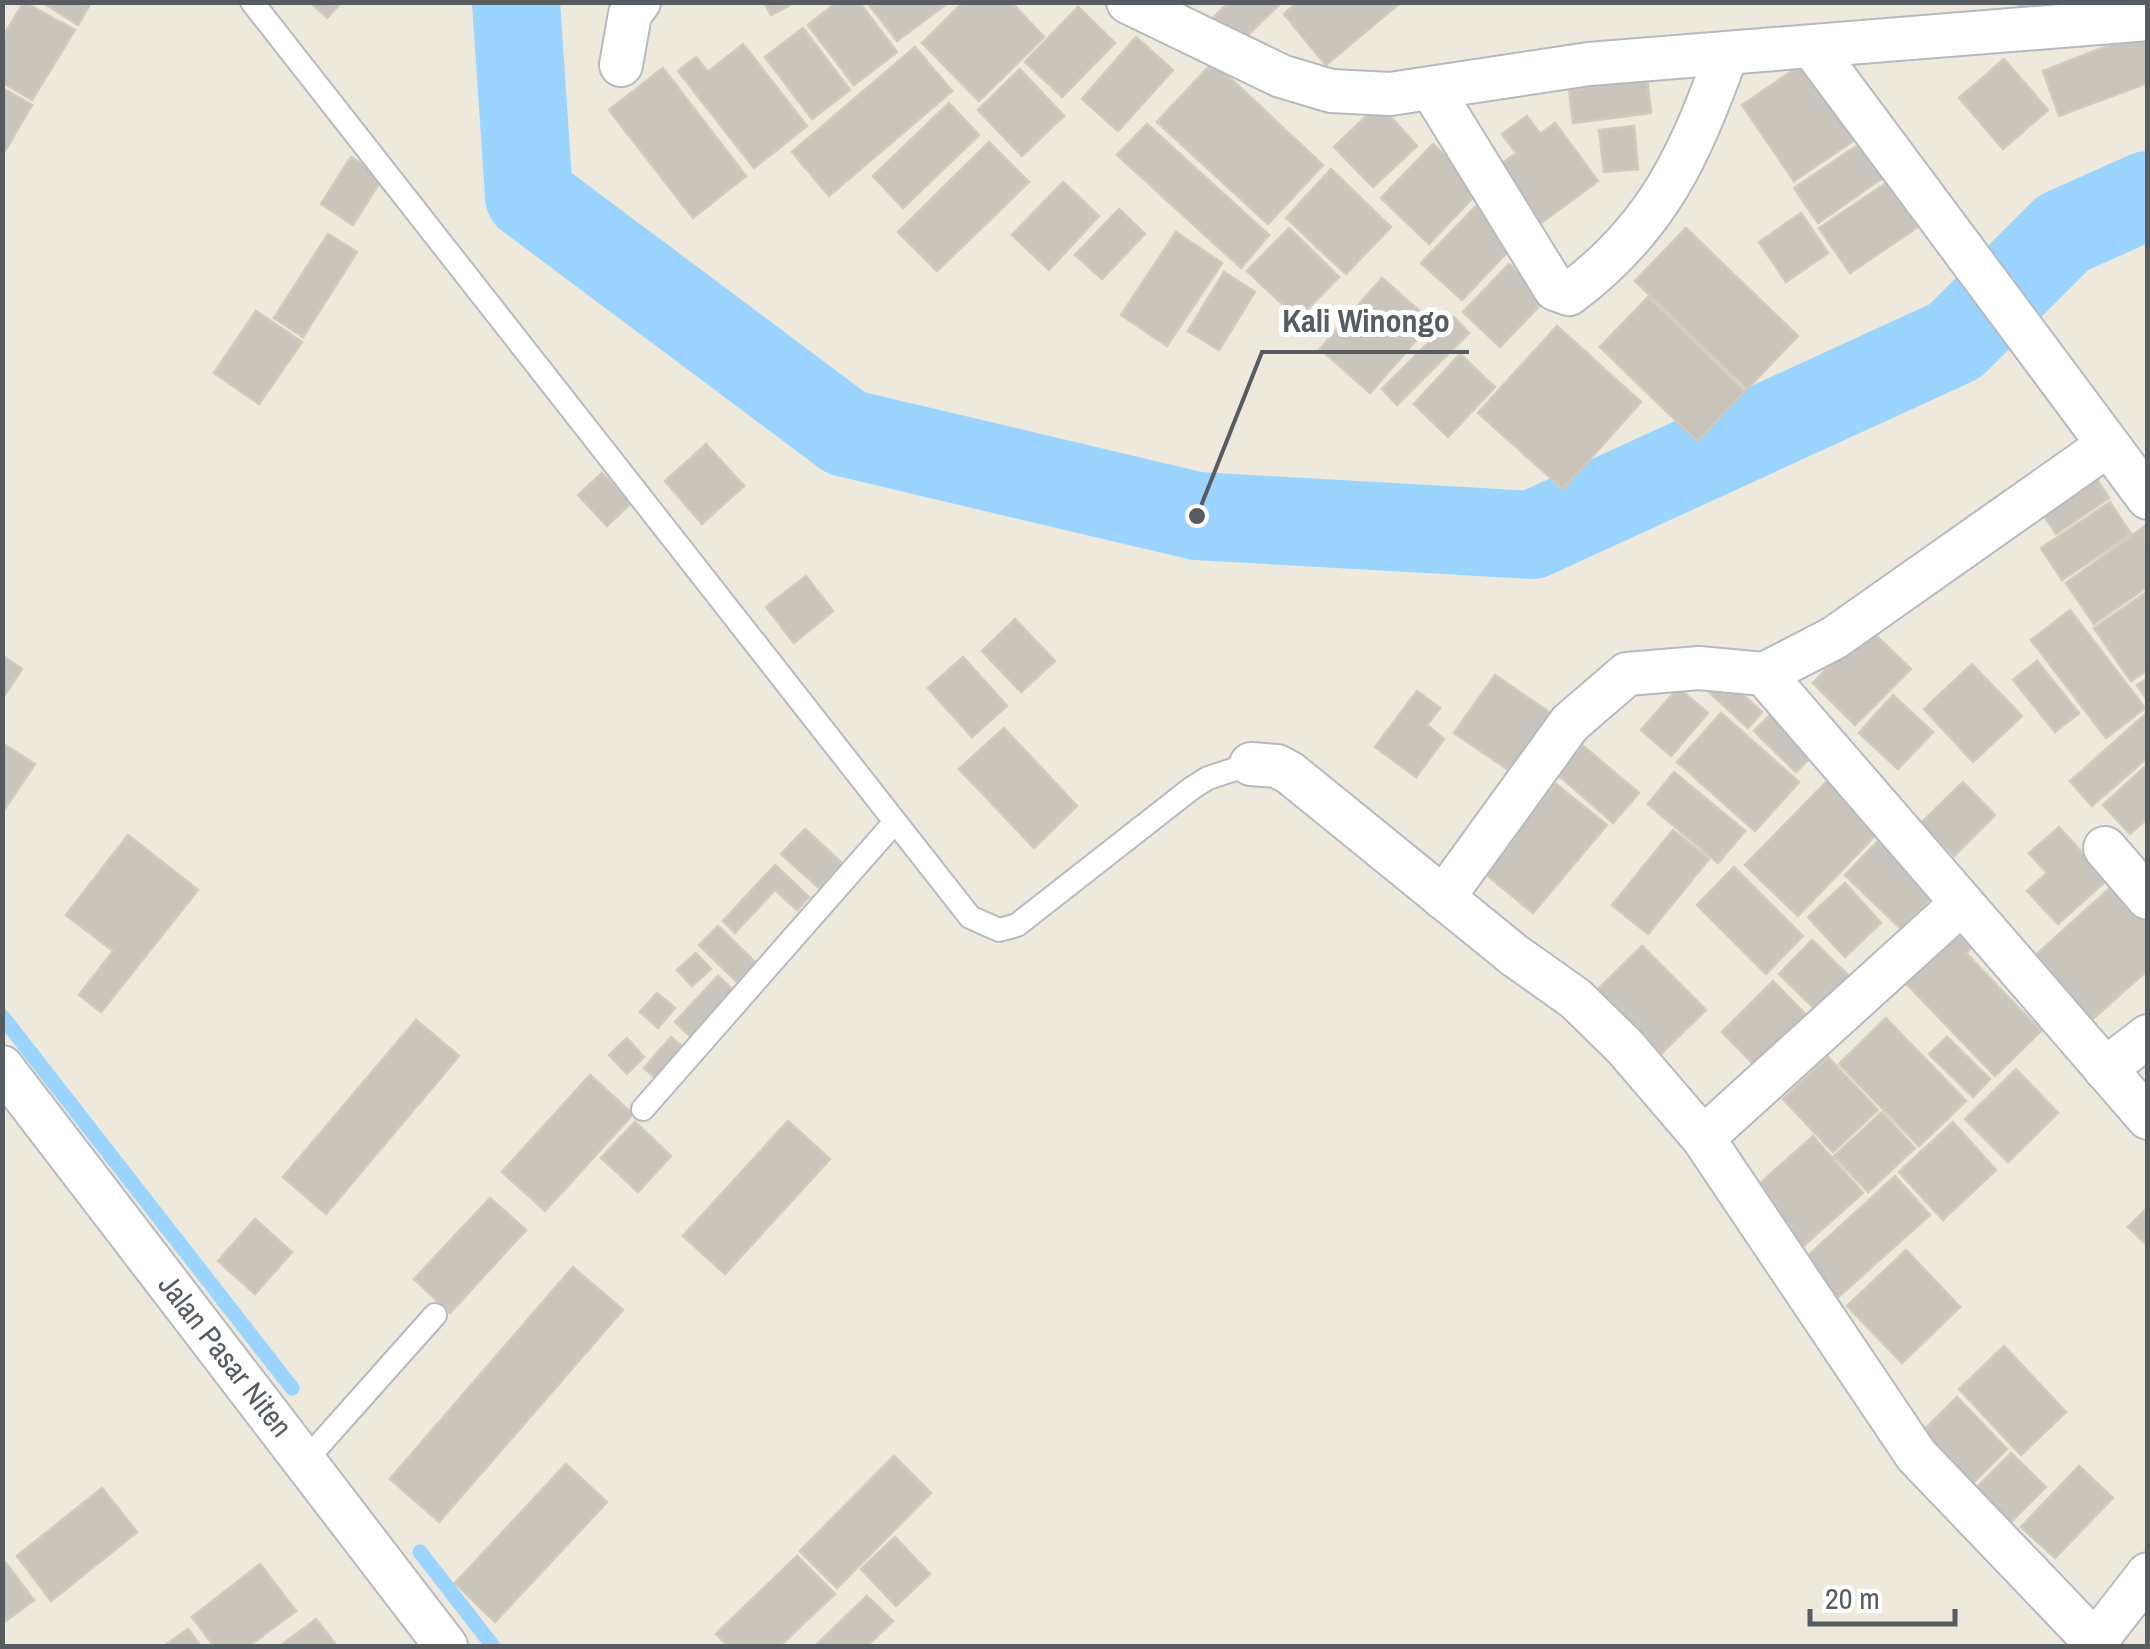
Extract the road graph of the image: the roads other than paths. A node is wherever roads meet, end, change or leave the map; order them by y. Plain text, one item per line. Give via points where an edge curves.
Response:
1 (252, 2) edge
2 (639, 2) edge
3 (1128, 2) edge
4 (2148, 20) edge
5 (1813, 48) junction
6 (1727, 53) junction
7 (621, 65) dead end
8 (1431, 88) junction
9 (2108, 445) junction
10 (2148, 498) edge
11 (1764, 674) junction
12 (1251, 764) joint
13 (894, 823) junction
14 (2105, 848) dead end
15 (1444, 898) junction
16 (2148, 898) edge
17 (1962, 903) junction
18 (2148, 1036) edge
19 (2, 1067) edge
20 (2105, 1069) junction
21 (643, 1109) dead end
22 (2148, 1118) edge
23 (1704, 1138) junction
24 (435, 1315) dead end
25 (306, 1461) junction
26 (2148, 1574) edge
27 (2092, 1643) edge
28 (446, 1646) edge

1 - 13 lane
2 - 7 street via 630,14
3 - 8 street via 1280,76 1331,90 1390,94
4 - 5 street
5 - 6 street
5 - 9 street
6 - 8 street via 1588,64
6 - 8 street via 1680,172 1600,271 1569,294 1555,289
9 - 10 street
9 - 11 street via 1834,638
11 - 15 street via 1699,668 1627,674 1570,723
11 - 17 street
12 - 13 lane via 1208,778 1017,924 999,930 970,917
12 - 15 street via 1290,774
13 - 21 lane
14 - 16 street
15 - 23 street via 1576,1000
17 - 20 street
17 - 23 street
18 - 20 street
19 - 25 street, Jalan Pasar Niten
20 - 22 street
23 - 27 street via 1916,1455
24 - 25 lane
25 - 28 street, Jalan Pasar Niten
26 - 27 street

